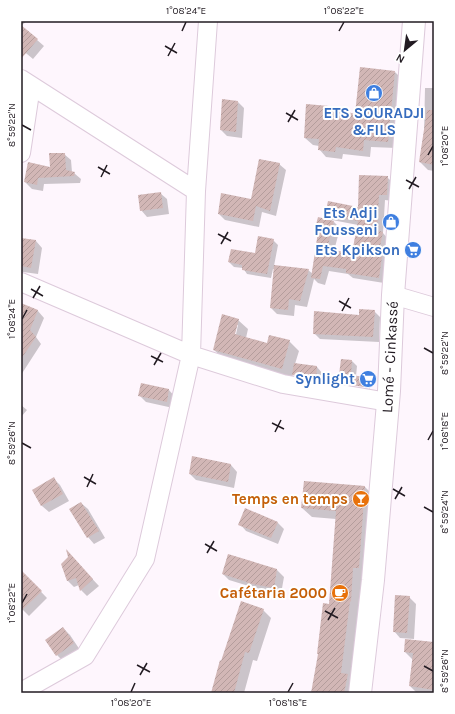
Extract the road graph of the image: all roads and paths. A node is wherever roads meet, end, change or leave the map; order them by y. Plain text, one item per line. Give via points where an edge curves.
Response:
1 (208, 21) edge
2 (414, 21) edge
3 (26, 82) edge
4 (21, 154) edge
5 (196, 192) junction
6 (21, 282) edge
7 (393, 295) junction
8 (434, 307) edge
9 (191, 355) junction
10 (388, 402) junction
11 (24, 685) edge
12 (360, 693) edge

1 - 5 street
2 - 7 highway, Lomé - Cinkassé
3 - 4 street
3 - 5 street
5 - 9 street
6 - 9 street
7 - 8 street
7 - 10 highway, Lomé - Cinkassé
9 - 10 street via 283,384
9 - 11 street via 145,559 85,656
10 - 12 highway, Lomé - Cinkassé via 373,580

